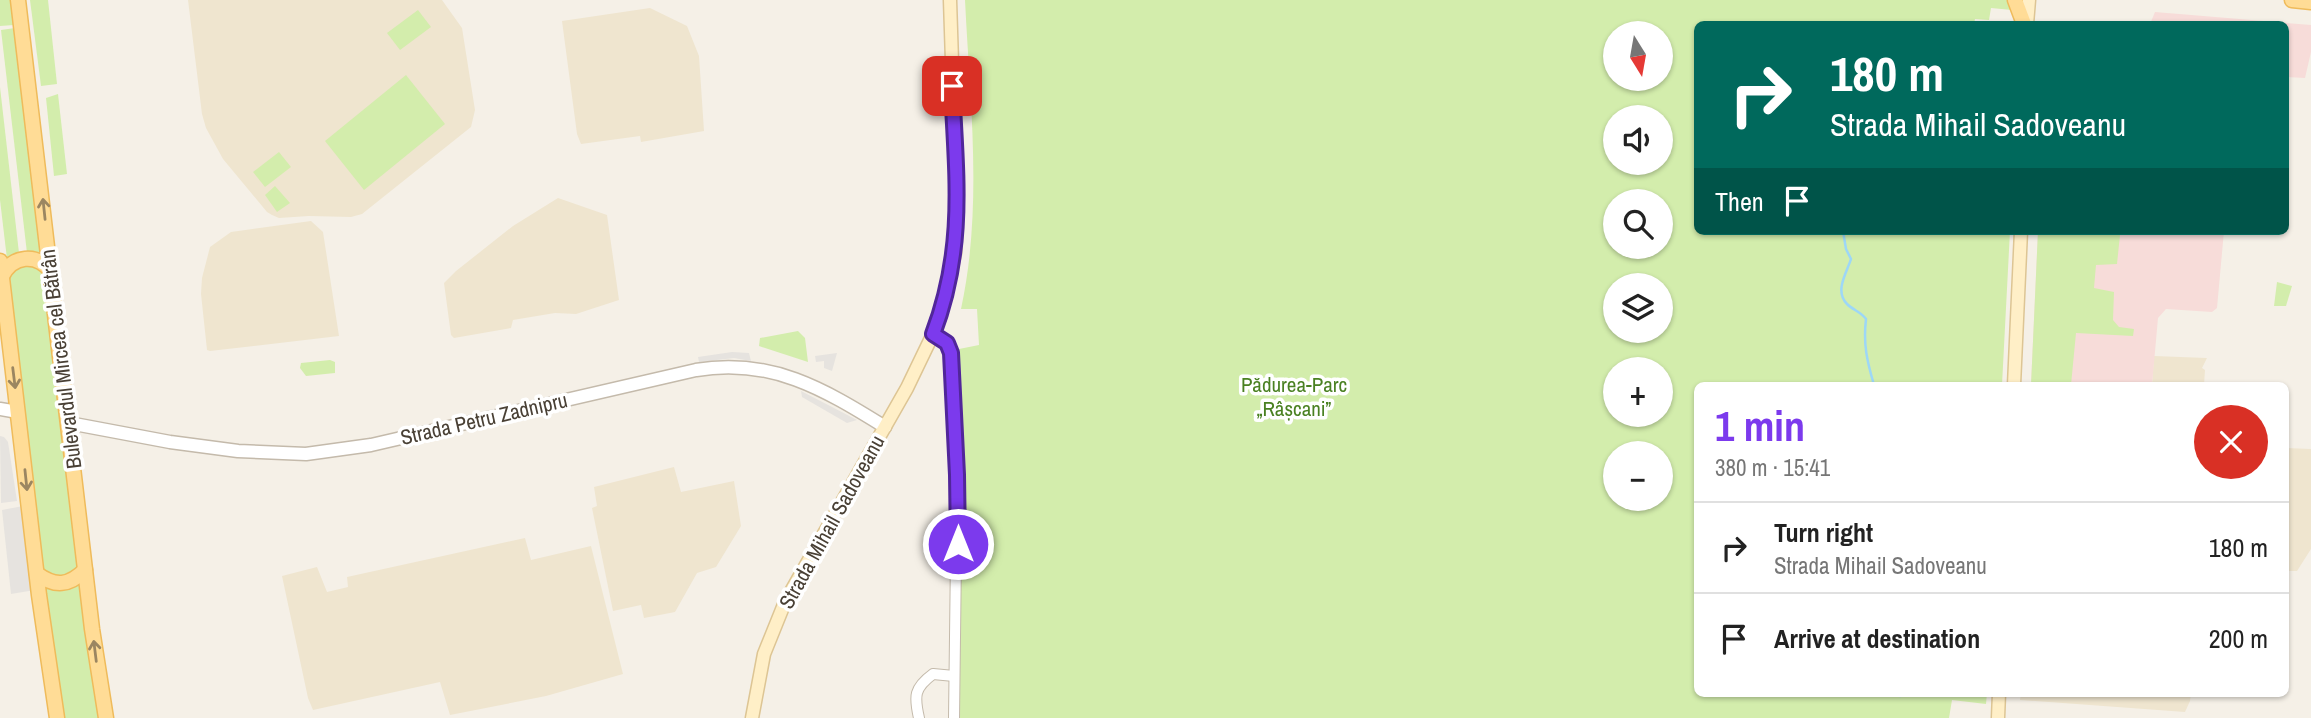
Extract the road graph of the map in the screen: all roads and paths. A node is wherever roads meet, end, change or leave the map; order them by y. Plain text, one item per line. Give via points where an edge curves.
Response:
1 (19, 0) edge
2 (950, 0) edge
3 (2015, 0) edge
4 (2029, 0) edge
5 (2292, 0) edge
6 (2311, 2) edge
7 (2025, 21) edge
8 (2026, 21) edge
9 (2021, 235) edge
10 (1, 268) edge
11 (51, 271) junction
12 (933, 334) junction
13 (2014, 382) edge
14 (0, 409) edge
15 (18, 412) junction
16 (69, 423) junction
17 (885, 427) junction
18 (85, 570) junction
19 (37, 573) junction
20 (954, 676) junction
21 (1999, 697) edge
22 (57, 718) edge
23 (106, 718) edge
24 (752, 718) edge
25 (919, 718) edge
26 (954, 718) edge
27 (1998, 718) edge

11 -> 1 main road, Bulevardul Mircea cel Bătrân
2 - 12 main road, Strada Mihail Sadoveanu via 957,234
3 - 7 main road
4 - 8 main road
5 - 6 main road
9 - 13 main road
10 - 11 main road via 24,258 40,261
10 -> 15 main road
11 - 16 main road, Bulevardul Mircea cel Bătrân
12 - 17 main road, Strada Mihail Sadoveanu
12 - 20 street via 947,343 952,365 957,475
14 - 15 street
15 -> 19 main road
16 - 17 street, Strada Petru Zadnipru via 247,452 325,453 696,370 735,367 791,376
16 - 18 main road, Bulevardul Mircea cel Bătrân
17 - 24 main road, Strada Mihail Sadoveanu via 785,602 764,654
18 - 19 main road via 62,584
23 -> 18 main road, Bulevardul Mircea cel Bătrân
19 - 22 main road
20 - 25 street via 933,674 921,683 915,698
20 - 26 street
21 - 27 main road

